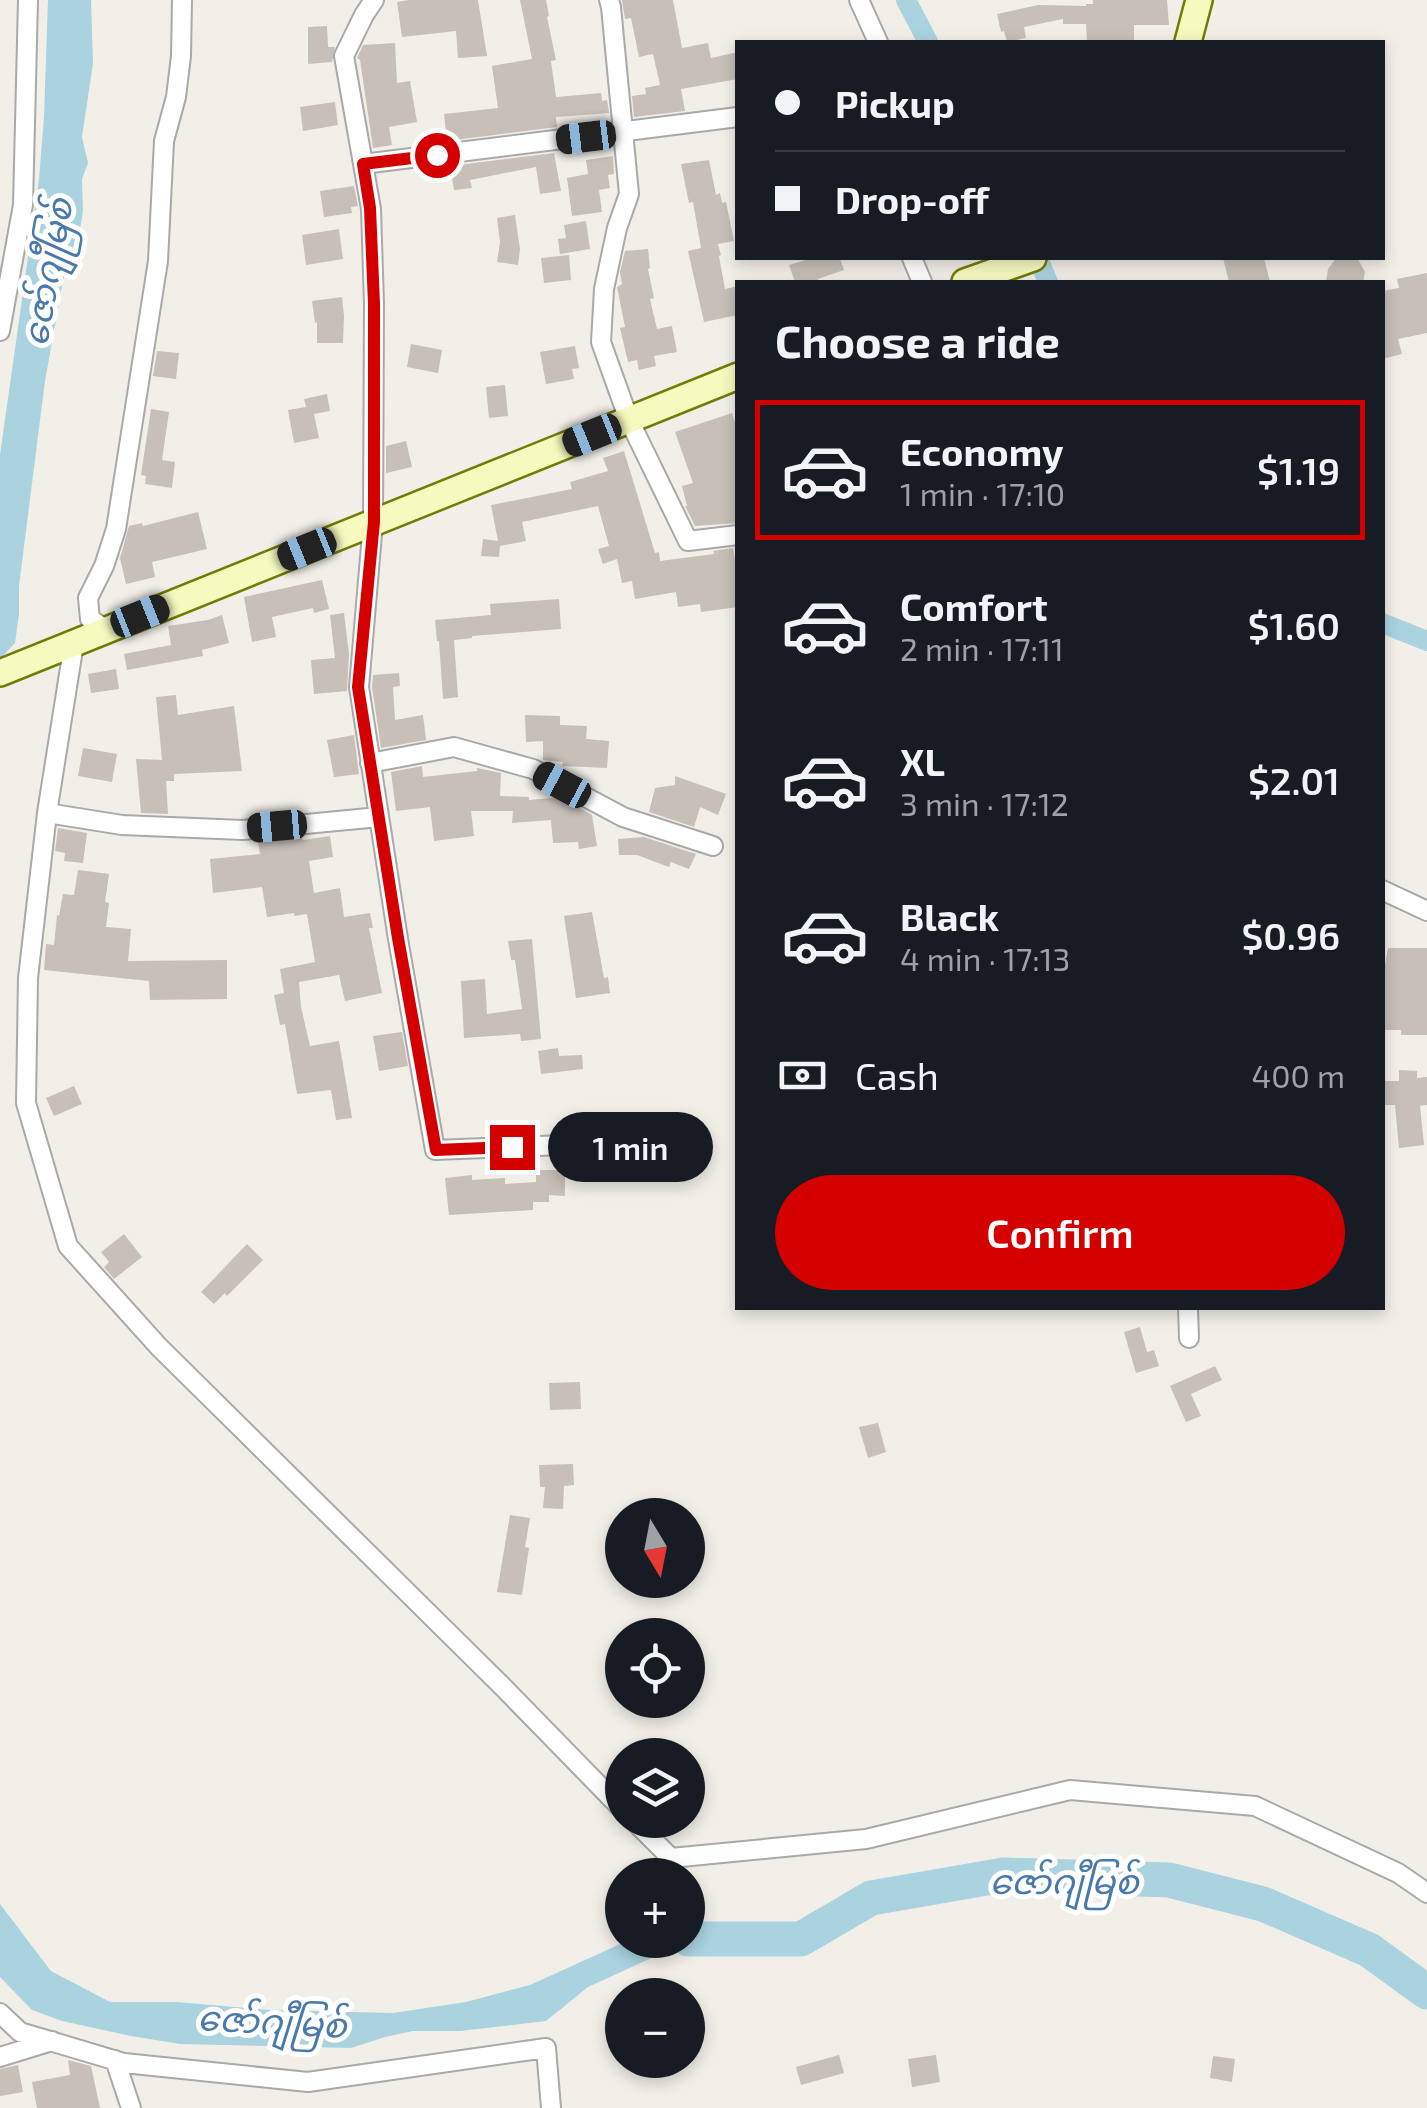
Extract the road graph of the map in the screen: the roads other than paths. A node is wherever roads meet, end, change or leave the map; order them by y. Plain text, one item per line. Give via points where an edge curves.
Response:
1 (28, 0) edge
2 (182, 0) edge
3 (374, 0) edge
4 (608, 0) edge
5 (859, 0) edge
6 (1199, 0) edge
7 (877, 40) edge
8 (1189, 40) edge
9 (735, 117) edge
10 (624, 133) junction
11 (363, 164) junction
12 (1009, 263) edge
13 (971, 280) edge
14 (0, 331) edge
15 (735, 377) edge
16 (629, 420) junction
17 (374, 522) junction
18 (735, 535) edge
19 (107, 630) junction
20 (74, 643) junction
21 (0, 674) edge
22 (370, 763) junction
23 (47, 813) junction
24 (379, 817) junction
25 (713, 846) dead end
26 (1385, 891) edge
27 (1427, 911) edge
28 (588, 1144) dead end
29 (1188, 1310) edge
30 (1189, 1338) dead end
31 (605, 1792) edge
32 (652, 1838) edge
33 (1427, 1893) edge
34 (0, 2013) edge
35 (52, 2042) junction
36 (0, 2057) edge
37 (115, 2060) junction
38 (131, 2108) edge
39 (552, 2108) edge

1 - 14 street via 23,205
2 - 19 street via 176,97 164,141 158,262 116,529 88,598 90,619
3 - 11 street via 344,56
4 - 10 street
5 - 7 street
6 - 8 street
9 - 10 street
10 - 11 street
10 - 16 street via 629,194 604,289 602,342
11 - 17 street via 374,304
12 - 13 street
15 - 16 street
16 - 17 street
16 - 18 street via 688,541
17 - 19 street
17 - 22 street via 358,687
19 - 20 street
20 - 21 street
20 - 23 street
22 - 24 street
22 - 25 street via 454,747 533,769 622,817
23 - 24 street via 122,825 243,830
23 - 31 street via 28,978 26,1103 68,1246 159,1347
24 - 28 street via 436,1150
26 - 27 street
29 - 30 street
32 - 33 street via 671,1858 866,1838 1070,1790 1254,1806 1398,1872
34 - 35 street via 20,2032
35 - 36 street
35 - 37 street
37 - 38 street
37 - 39 street via 308,2082 546,2048

